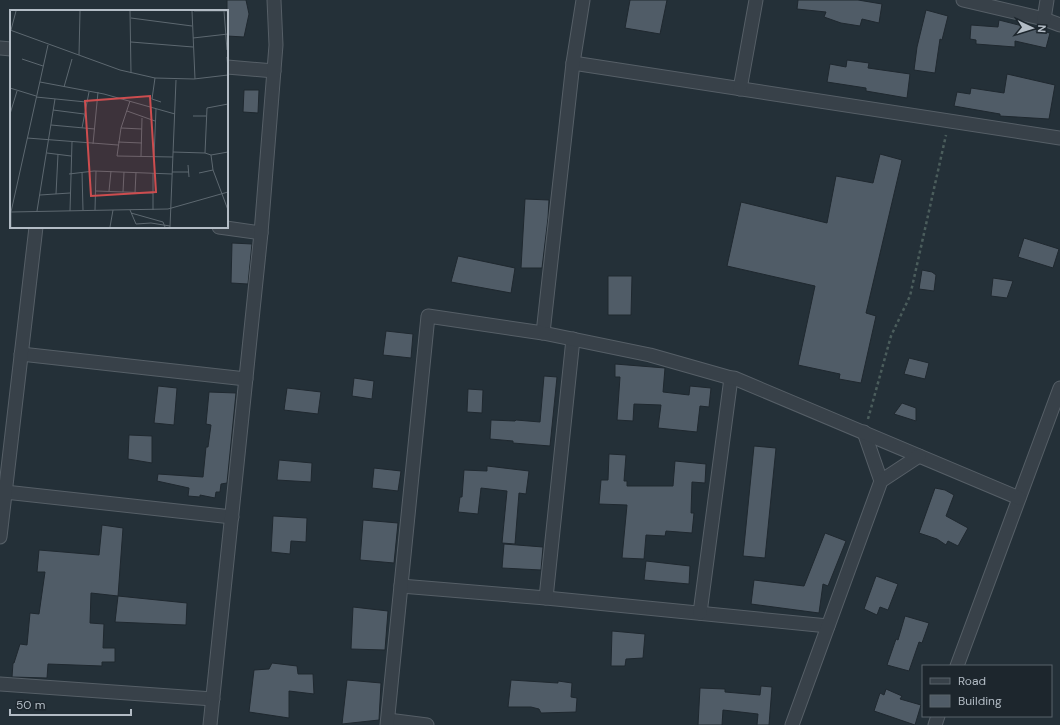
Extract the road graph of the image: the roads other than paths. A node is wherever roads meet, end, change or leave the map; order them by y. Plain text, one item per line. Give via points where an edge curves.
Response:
1 (274, 0) edge
2 (583, 0) edge
3 (756, 0) edge
4 (963, 0) edge
5 (1048, 0) edge
6 (1044, 19) junction
7 (1060, 25) edge
8 (0, 48) edge
9 (10, 49) edge
10 (573, 62) junction
11 (228, 68) edge
12 (274, 71) junction
13 (740, 89) junction
14 (1060, 138) edge
15 (36, 228) edge
16 (226, 228) edge
17 (261, 233) junction
18 (543, 333) junction
19 (573, 339) junction
20 (21, 354) junction
21 (731, 378) junction
22 (246, 379) junction
23 (1060, 388) edge
24 (864, 432) junction
25 (918, 456) junction
26 (881, 481) junction
27 (5, 492) junction
28 (1019, 498) junction
29 (232, 517) junction
30 (0, 537) edge
31 (401, 586) junction
32 (546, 598) junction
33 (700, 613) junction
34 (828, 626) junction
35 (957, 665) edge
36 (0, 684) edge
37 (213, 699) junction
38 (388, 723) edge
39 (210, 725) edge
40 (427, 725) edge
41 (792, 725) edge

1 - 12 street
2 - 10 street
3 - 13 street
4 - 6 street
5 - 6 street
6 - 7 street
8 - 9 street
10 - 13 street
10 - 18 street
11 - 12 street
12 - 17 street
13 - 14 street
15 - 20 street
16 - 17 street
17 - 22 street
18 - 19 street
18 - 31 street via 428,316
19 - 21 street
19 - 32 street
20 - 22 street
20 - 27 street
21 - 24 street
21 - 33 street
22 - 29 street
23 - 28 street
24 - 25 street
24 - 26 street
25 - 26 street
25 - 28 street
26 - 34 street
27 - 29 street
27 - 30 street
28 - 35 street
29 - 37 street
31 - 32 street
31 - 38 street
32 - 33 street
33 - 34 street
34 - 41 street
36 - 37 street
37 - 39 street
38 - 40 street

